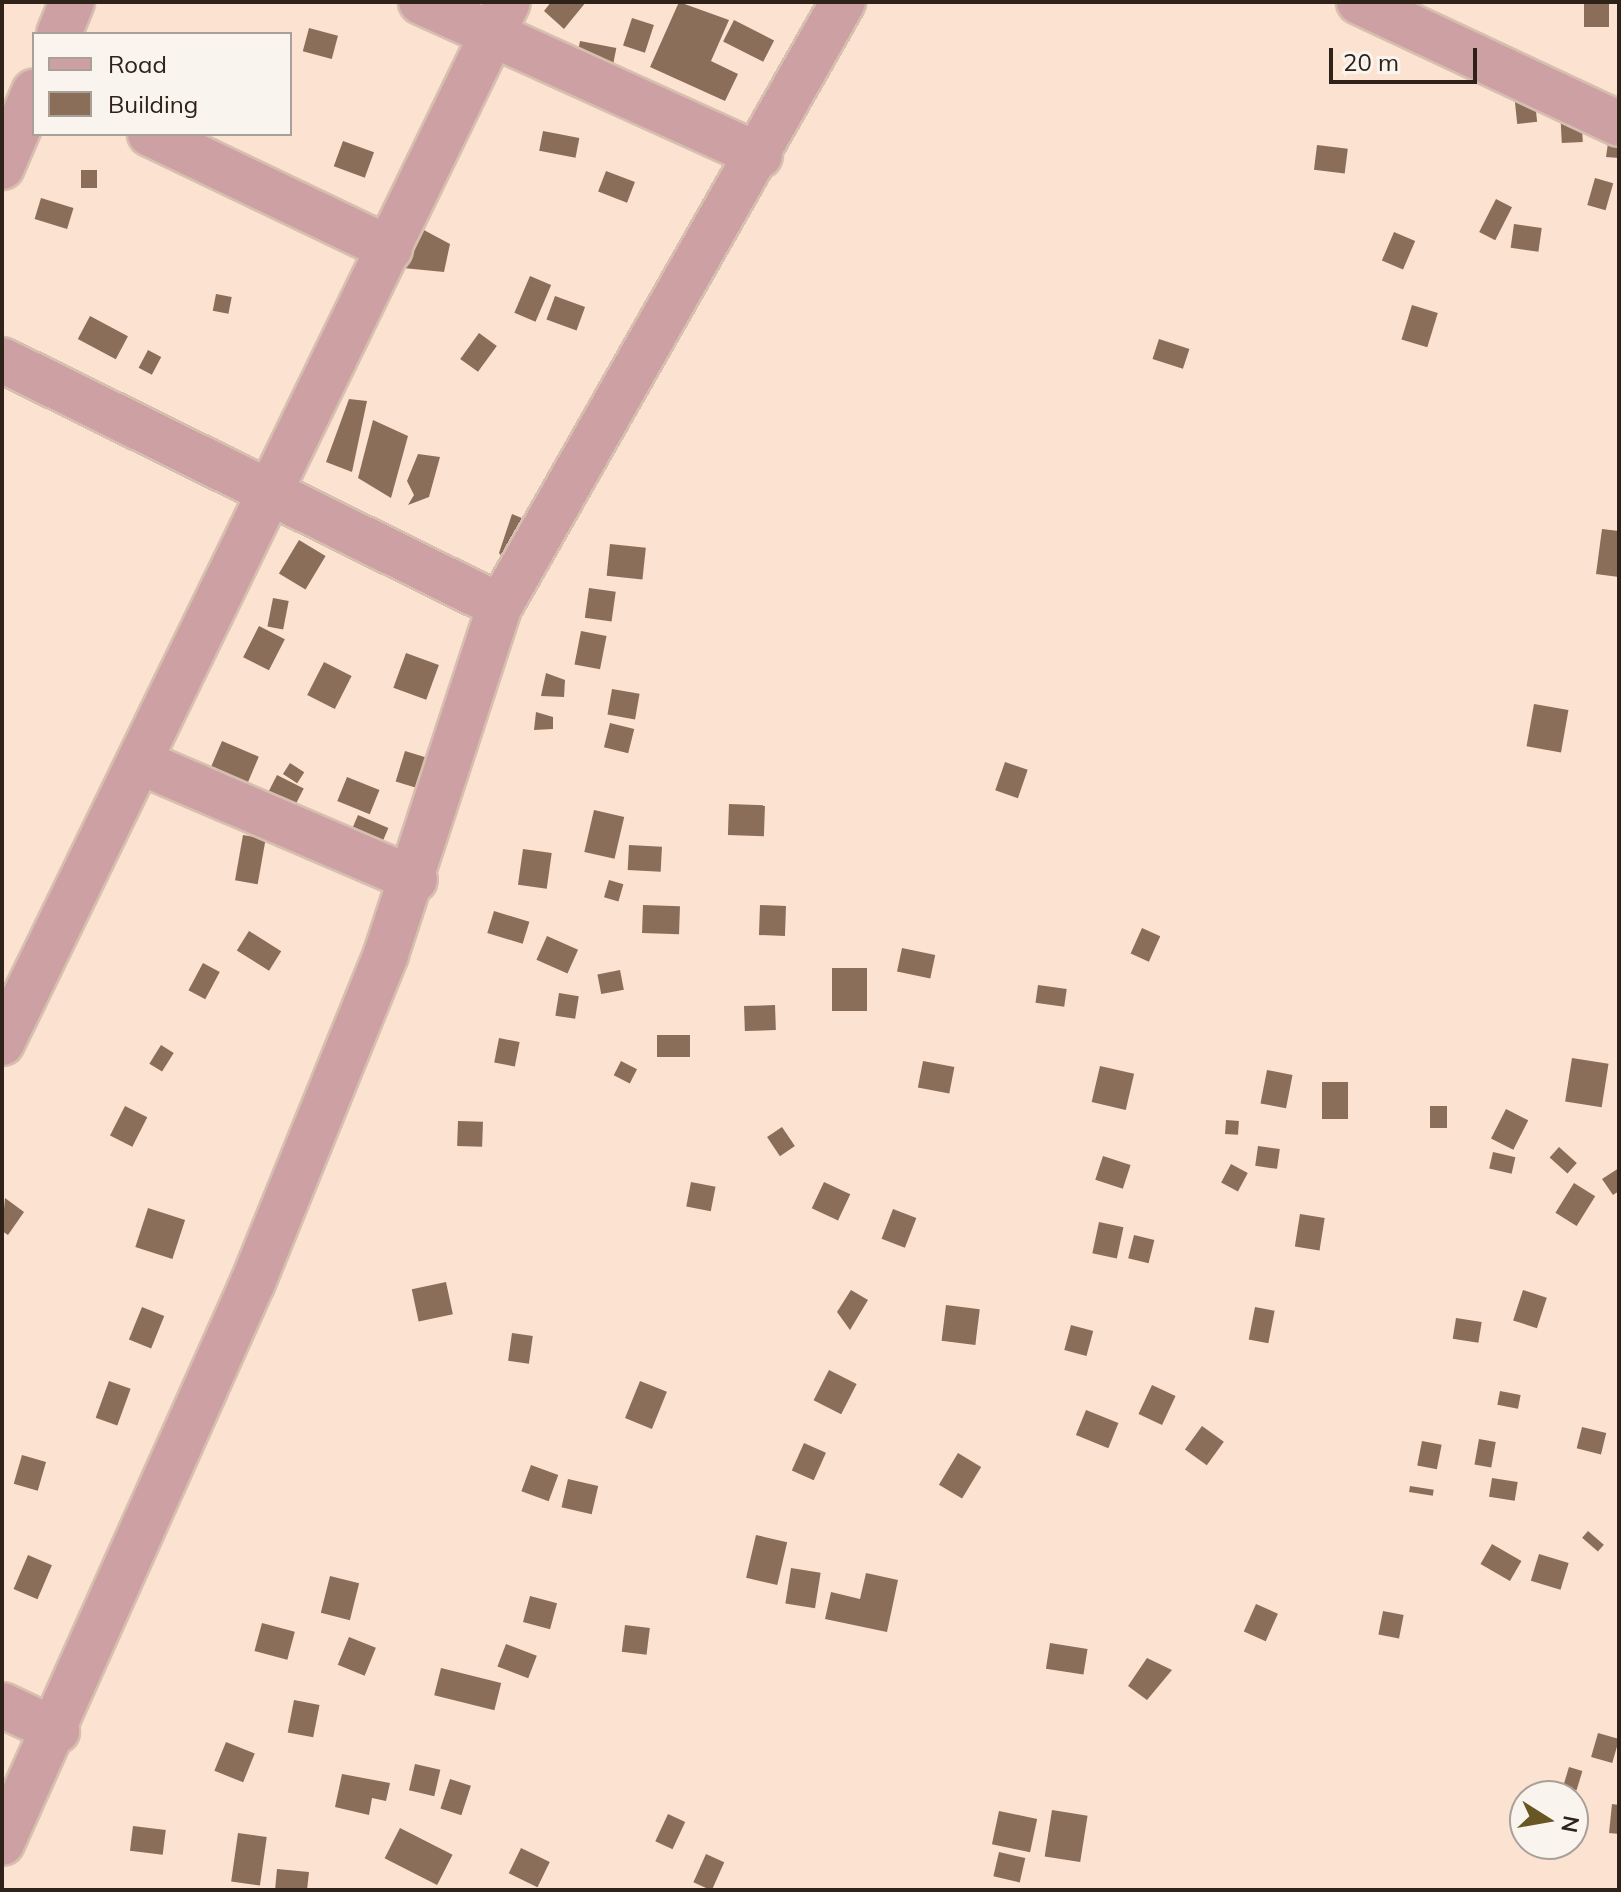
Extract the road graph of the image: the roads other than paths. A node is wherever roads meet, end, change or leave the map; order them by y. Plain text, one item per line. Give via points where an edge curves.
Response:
1 (72, 2) edge
2 (421, 2) edge
3 (843, 2) edge
4 (1359, 2) edge
5 (500, 19) edge
6 (60, 32) edge
7 (32, 97) edge
8 (1619, 124) edge
9 (154, 136) edge
10 (760, 156) junction
11 (2, 167) edge
12 (390, 249) junction
13 (2, 360) edge
14 (271, 493) junction
15 (500, 606) junction
16 (140, 762) junction
17 (415, 880) junction
18 (4, 1035) edge
19 (2, 1705) edge
20 (57, 1731) junction
21 (2, 1843) edge

1 - 6 street
2 - 5 street
3 - 10 street
4 - 8 street
5 - 10 street
5 - 12 street
7 - 11 street
9 - 12 street
10 - 15 street
12 - 14 street
13 - 14 street
14 - 15 street
14 - 16 street
15 - 17 street
16 - 17 street
16 - 18 street
17 - 20 street via 253,1282
19 - 20 street
20 - 21 street

